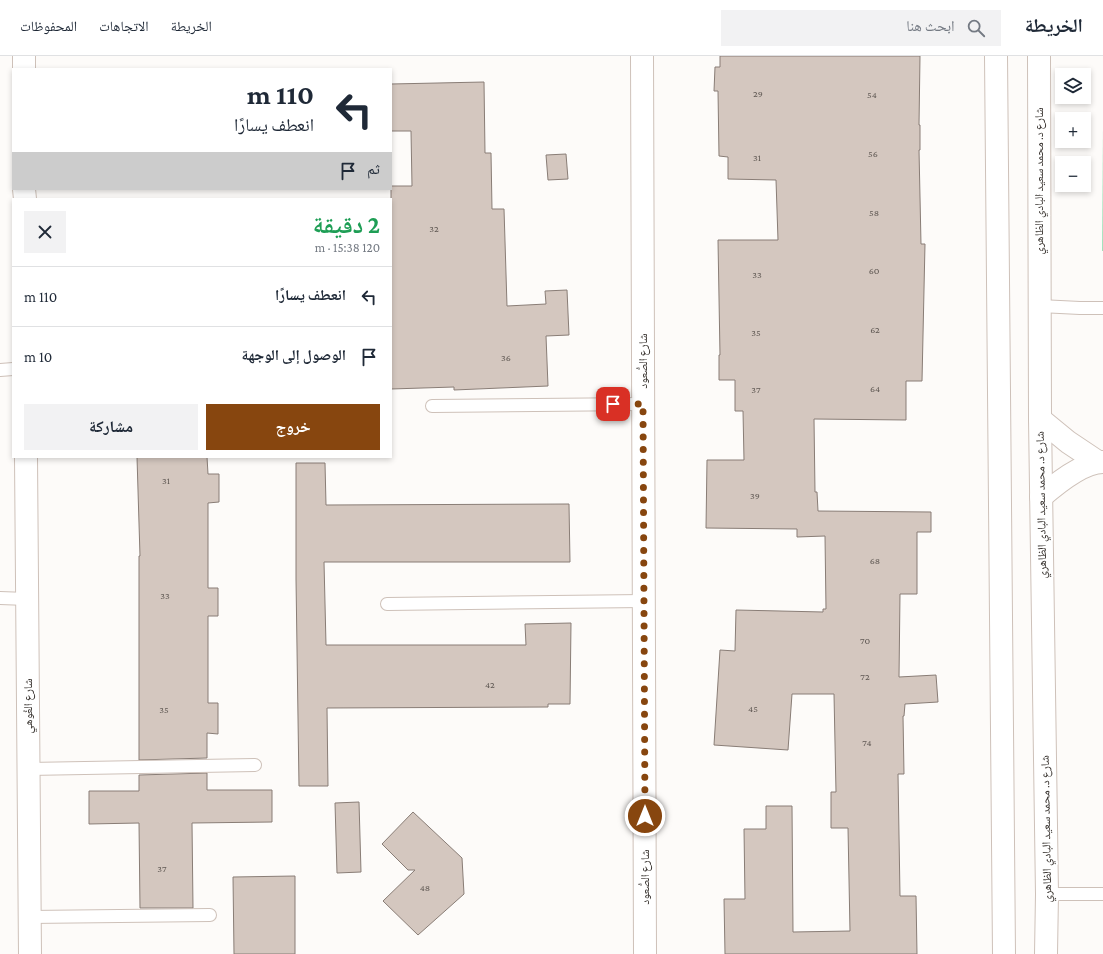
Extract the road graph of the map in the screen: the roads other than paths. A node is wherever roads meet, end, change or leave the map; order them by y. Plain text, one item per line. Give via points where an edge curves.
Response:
1 (24, 56) edge
2 (642, 56) edge
3 (996, 56) edge
4 (1039, 56) edge
5 (24, 68) edge
6 (1040, 306) junction
7 (1103, 308) edge
8 (12, 369) edge
9 (0, 370) edge
10 (643, 404) junction
11 (432, 406) dead end
12 (1040, 419) junction
13 (26, 458) edge
14 (1100, 462) edge
15 (1041, 497) junction
16 (0, 598) edge
17 (27, 599) junction
18 (644, 601) junction
19 (387, 604) dead end
20 (255, 764) dead end
21 (28, 769) junction
22 (1047, 894) junction
23 (1103, 894) edge
24 (210, 915) dead end
25 (29, 917) junction
26 (30, 954) edge
27 (645, 954) edge
28 (1004, 954) edge
29 (1046, 954) edge

1 - 5 street
2 - 10 street, شارع الصُّعود
3 - 28 street
4 - 6 street, شارع د. محمد سعيد البادي الظاهري
6 - 7 lane
6 - 12 street, شارع د. محمد سعيد البادي الظاهري
8 - 9 lane
10 - 11 lane
10 - 18 street, شارع الصُّعود
12 - 14 street via 1068,442
12 - 15 street, شارع د. محمد سعيد البادي الظاهري
13 - 17 street, شارع الغُوهي
14 - 15 street via 1068,476
15 - 22 street, شارع د. محمد سعيد البادي الظاهري
16 - 17 lane
17 - 21 street, شارع الغُوهي
18 - 19 lane
18 - 27 street, شارع الصُّعود
20 - 21 lane
21 - 25 street, شارع الغُوهي
22 - 23 lane
22 - 29 street, شارع د. محمد سعيد البادي الظاهري
24 - 25 lane
25 - 26 street, شارع الغُوهي

